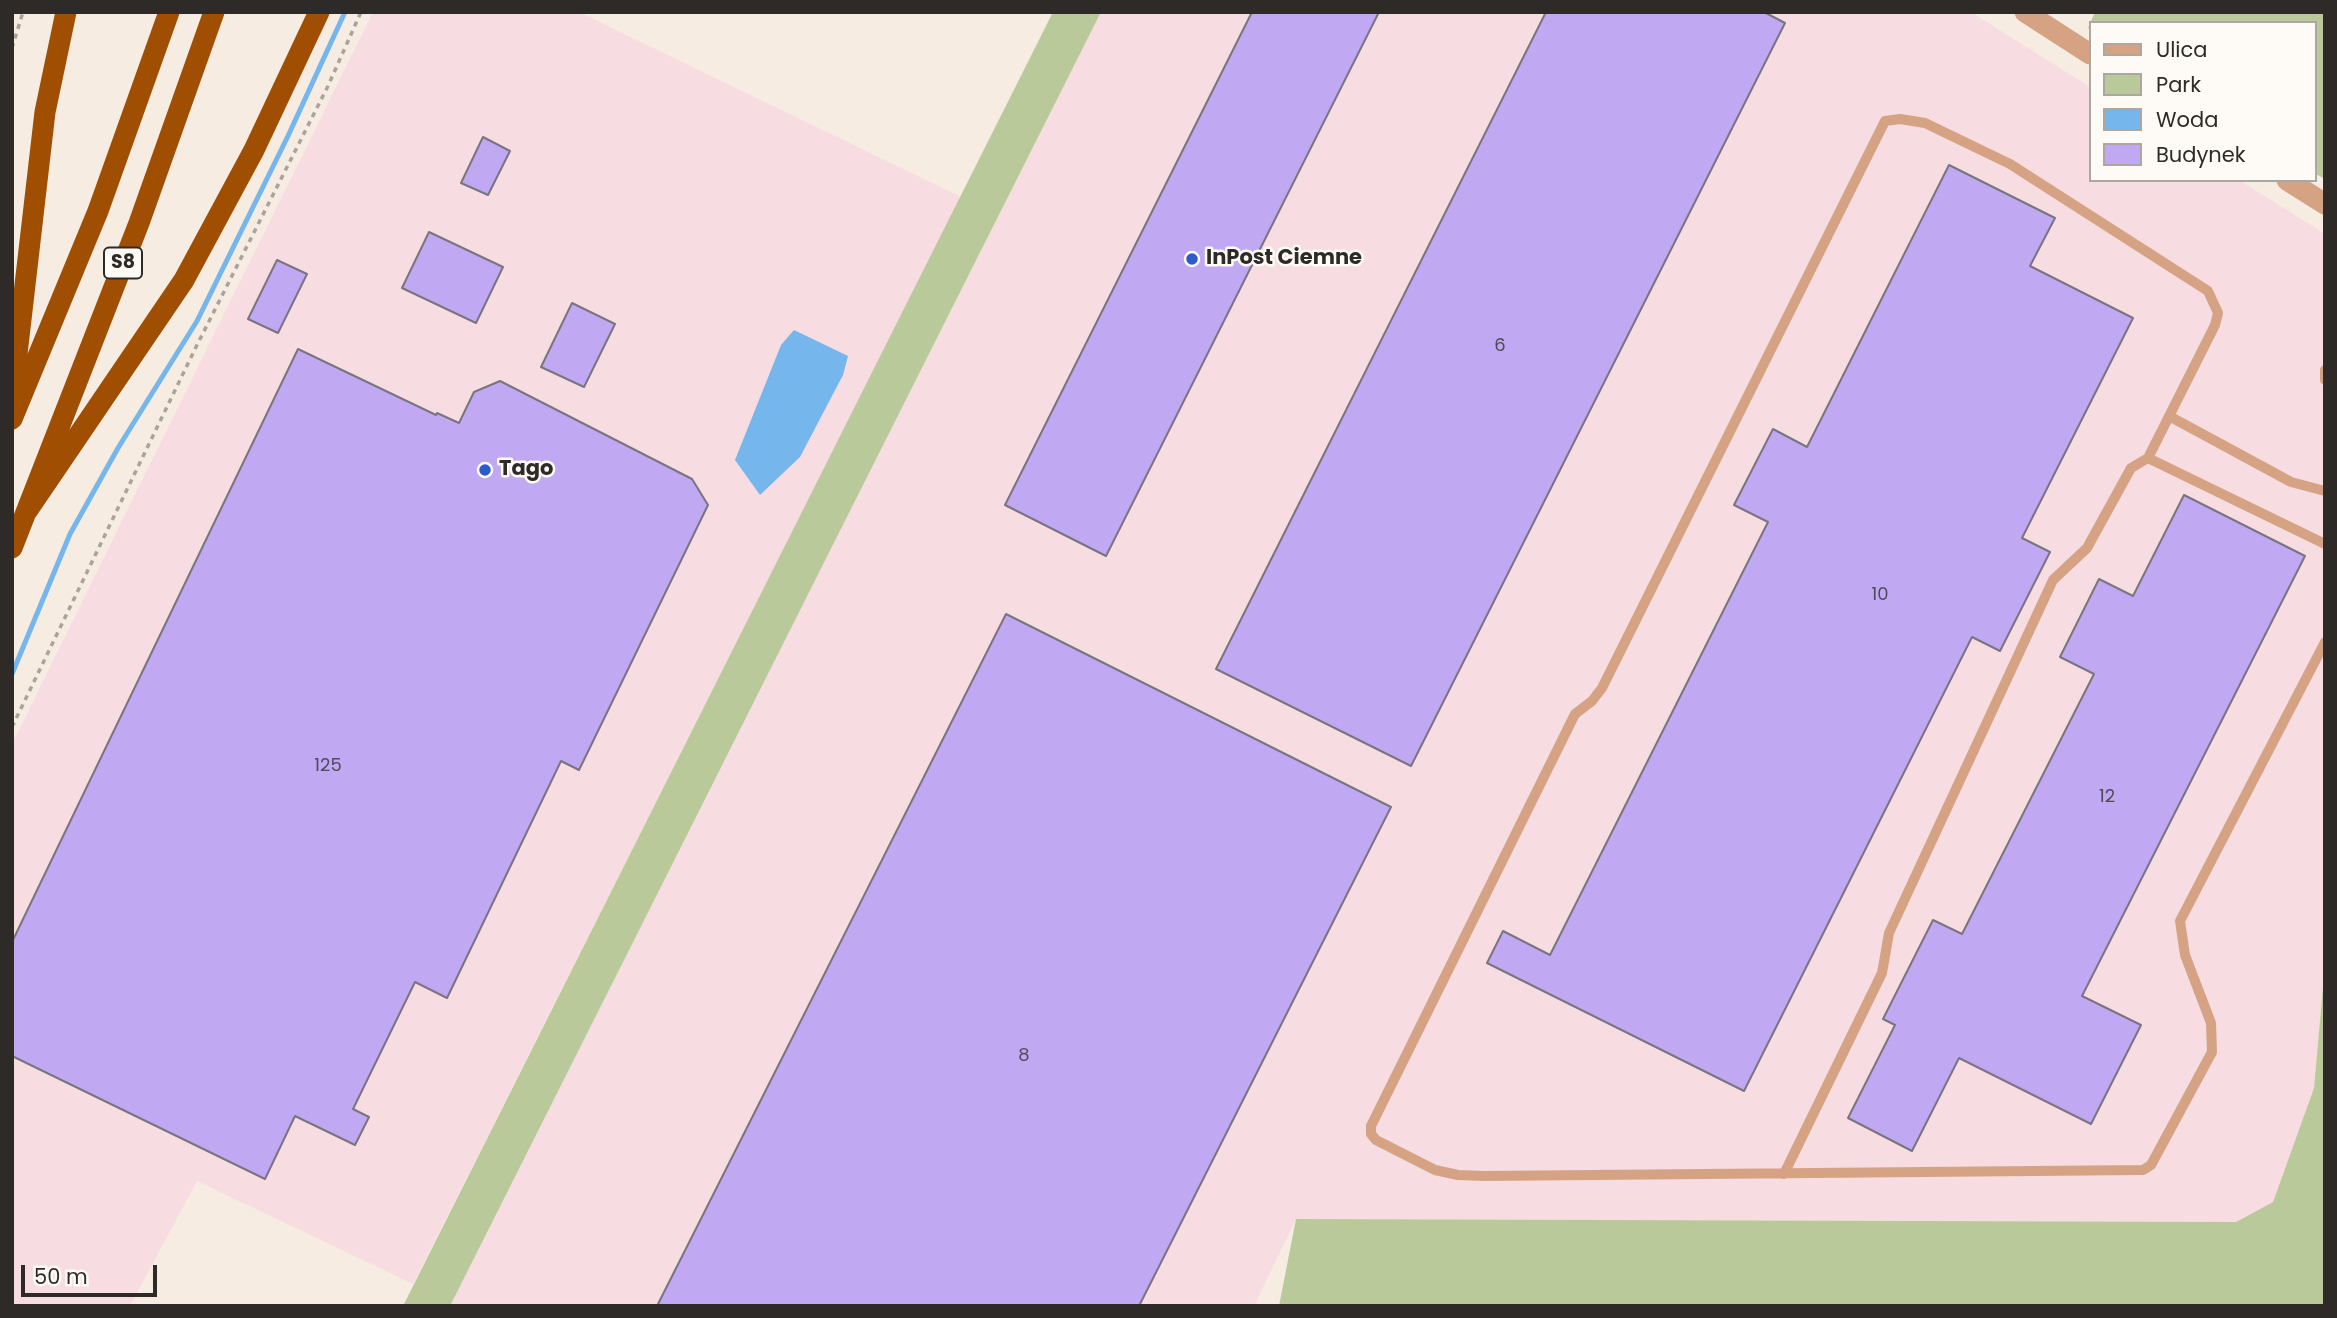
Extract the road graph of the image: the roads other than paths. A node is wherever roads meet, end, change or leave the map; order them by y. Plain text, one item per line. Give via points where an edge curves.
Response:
1 (66, 12) edge
2 (169, 12) edge
3 (214, 12) edge
4 (319, 12) edge
5 (2025, 12) edge
6 (2088, 53) edge
7 (2290, 182) edge
8 (2325, 204) edge
9 (2325, 370) edge
10 (2325, 380) edge
11 (12, 397) edge
12 (2169, 416) junction
13 (12, 419) edge
14 (2148, 458) junction
15 (2325, 491) edge
16 (27, 511) junction
17 (2325, 544) edge
18 (12, 548) edge
19 (2325, 642) edge
20 (1784, 1174) junction

1 - 11 highway via 45,112
2 - 13 highway, S8 via 98,211
3 - 16 highway, S8 via 139,223
4 - 16 highway via 254,150 184,280
5 - 6 street
7 - 8 street
9 - 10 lane
12 - 14 lane
12 - 15 lane via 2291,482
12 - 20 lane via 2215,325 2218,313 2208,291 2010,164 1925,123 1885,121 1602,688 1575,714 1371,1126 1376,1140 1435,1170 1458,1175
14 - 17 lane
14 - 20 lane via 2131,468 2087,548 2053,580 1889,933 1882,973
16 - 18 highway, S8
19 - 20 lane via 2180,921 2185,955 2211,1023 2212,1052 2151,1165 2143,1170

